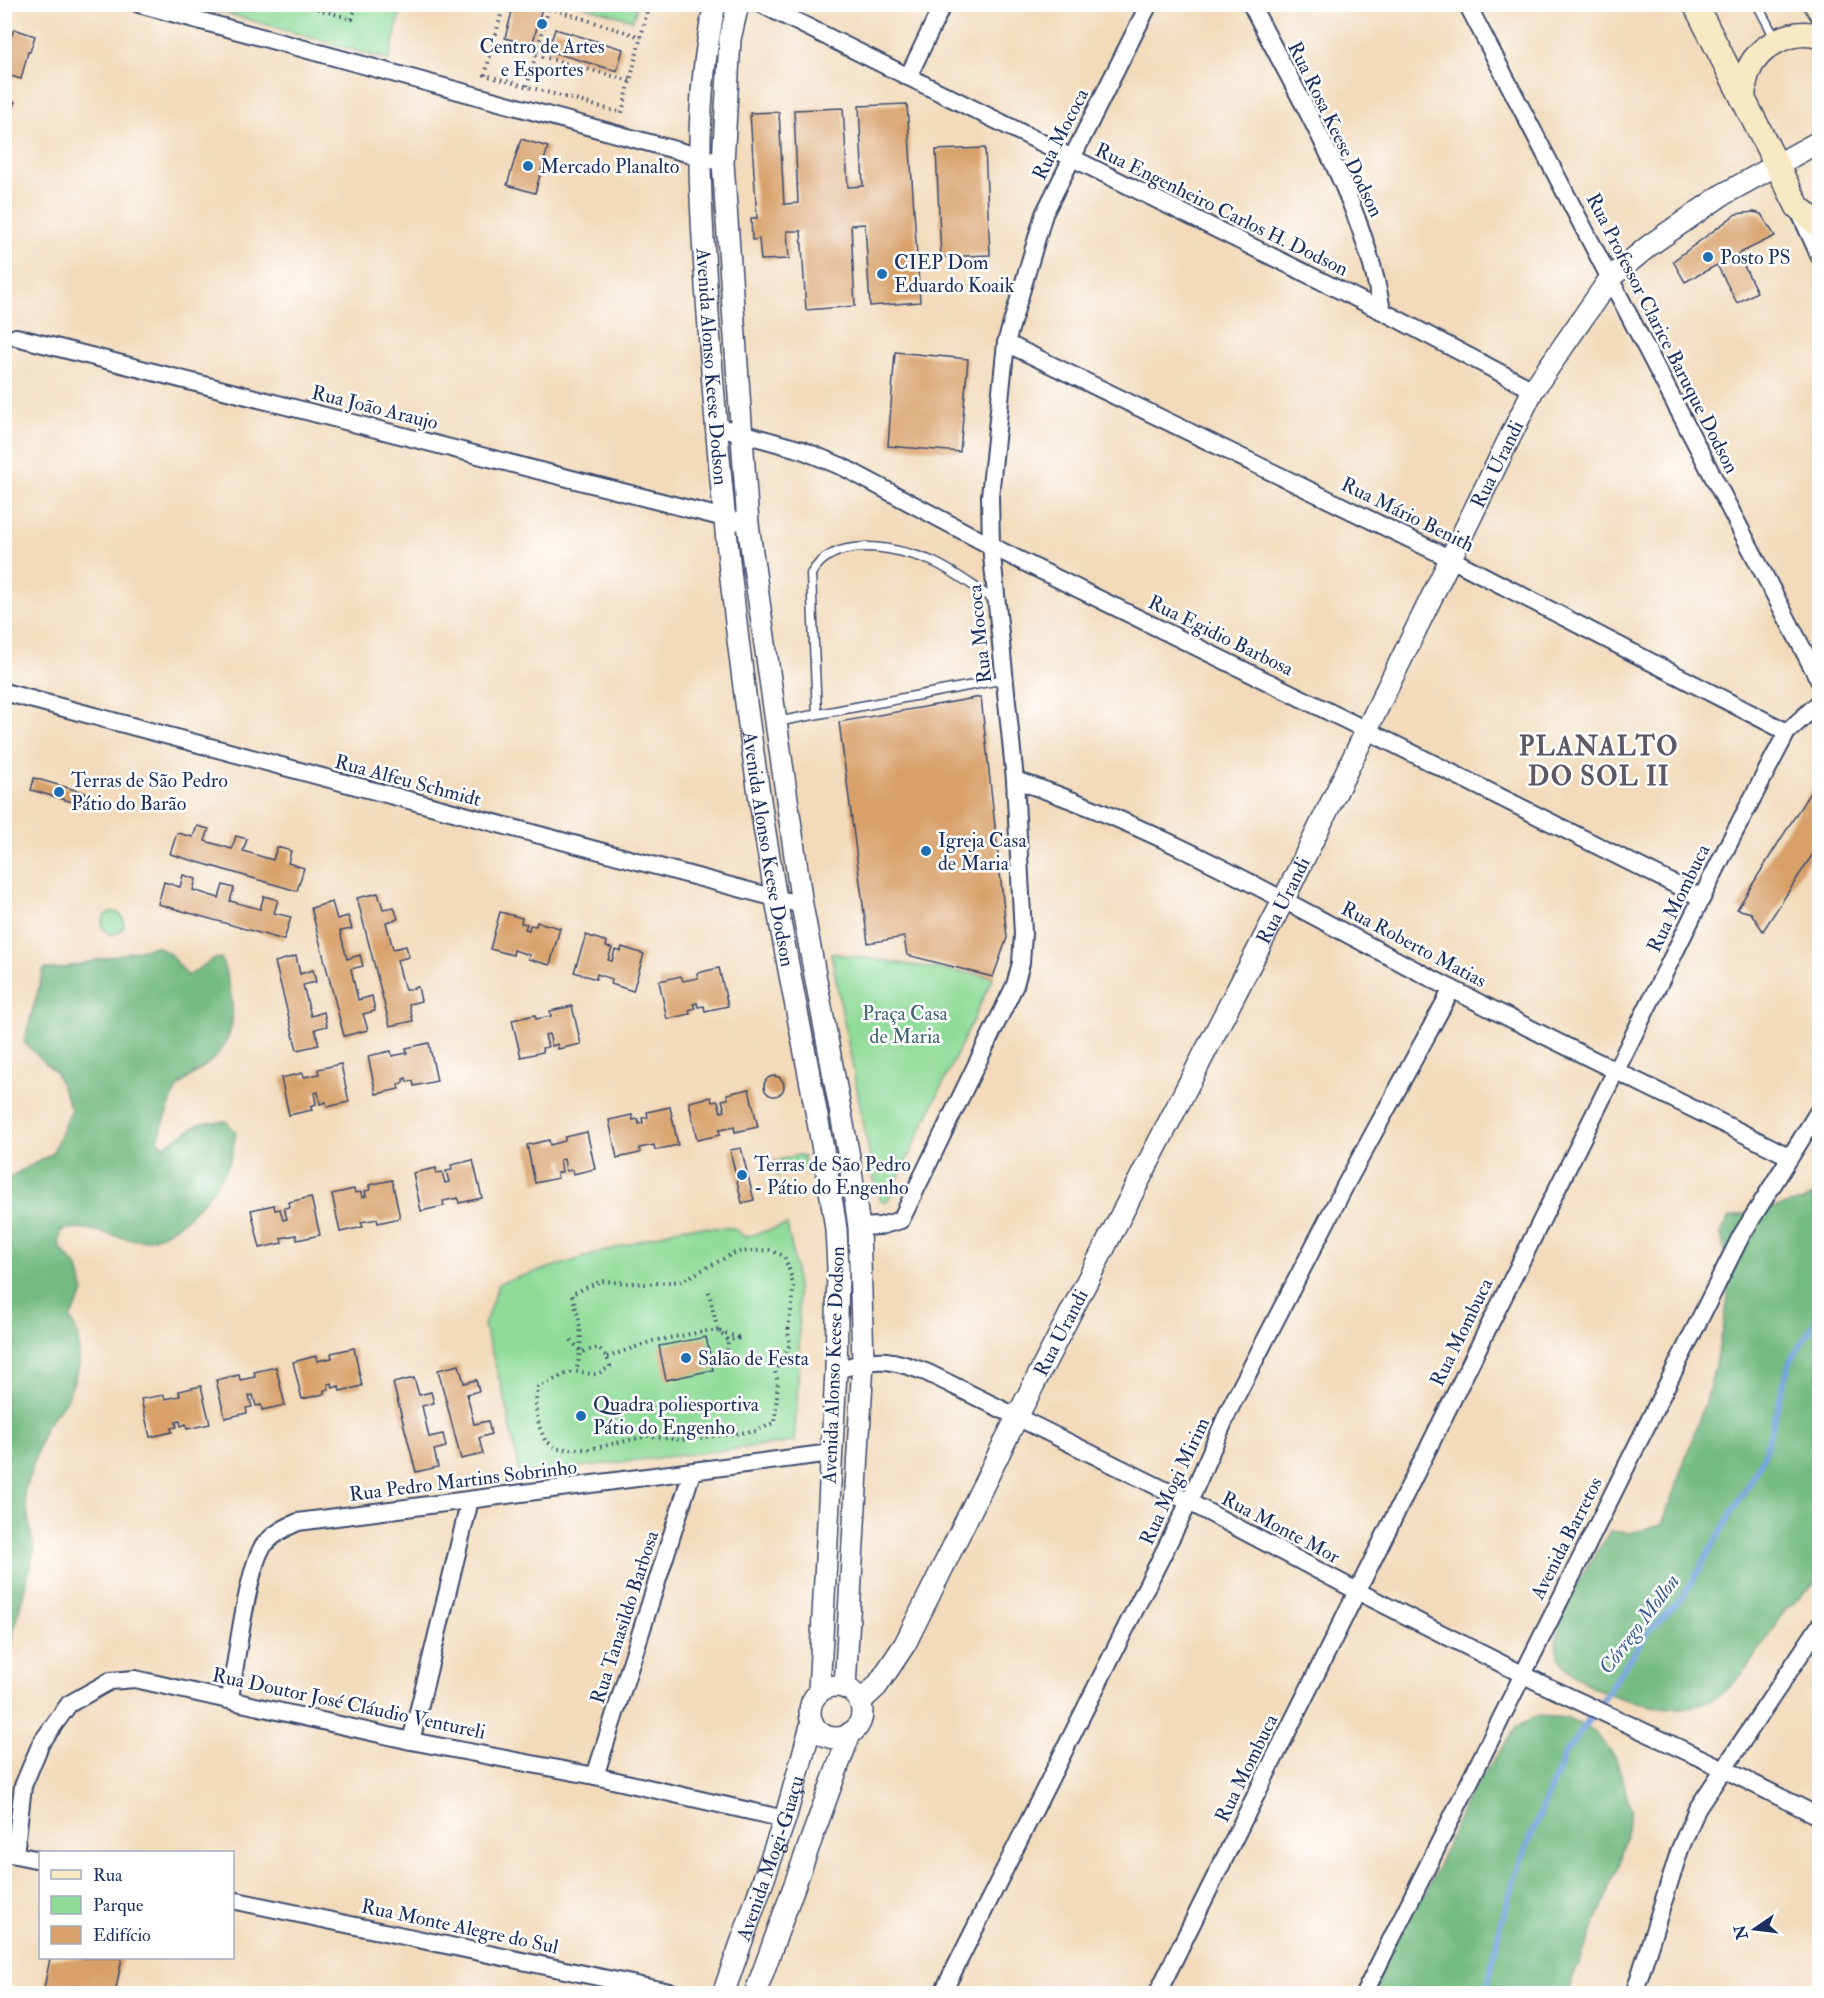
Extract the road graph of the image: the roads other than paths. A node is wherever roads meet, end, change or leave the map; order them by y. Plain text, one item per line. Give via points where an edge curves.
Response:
1 (139, 4) edge
2 (715, 4) edge
3 (738, 4) edge
4 (761, 4) edge
5 (942, 4) edge
6 (1149, 4) edge
7 (1251, 4) edge
8 (1467, 4) edge
9 (1695, 4) edge
10 (1757, 4) edge
11 (1816, 4) edge
12 (1820, 10) edge
13 (1820, 36) edge
14 (1776, 41) junction
15 (908, 77) junction
16 (1743, 98) junction
17 (1820, 141) edge
18 (698, 158) junction
19 (1071, 158) junction
20 (723, 163) junction
21 (1775, 163) junction
22 (1797, 207) junction
23 (1820, 226) edge
24 (1820, 257) edge
25 (1611, 277) junction
26 (1382, 311) junction
27 (16, 337) dead end
28 (1006, 343) junction
29 (1533, 390) junction
30 (716, 426) junction
31 (741, 433) junction
32 (724, 518) junction
33 (748, 524) junction
34 (991, 546) junction
35 (1451, 559) junction
36 (997, 602) junction
37 (1005, 679) junction
38 (1820, 682) edge
39 (4, 692) edge
40 (1820, 702) edge
41 (817, 714) junction
42 (776, 722) junction
43 (1366, 729) junction
44 (1787, 732) junction
45 (1015, 780) junction
46 (1702, 898) junction
47 (776, 899) junction
48 (1284, 899) junction
49 (802, 905) junction
50 (1452, 989) junction
51 (1615, 1069) junction
52 (1820, 1109) edge
53 (1788, 1156) junction
54 (859, 1227) junction
55 (863, 1361) junction
56 (836, 1371) junction
57 (1017, 1417) junction
58 (831, 1453) junction
59 (692, 1472) junction
60 (470, 1500) junction
61 (1189, 1502) junction
62 (1357, 1591) junction
63 (1820, 1625) edge
64 (1523, 1672) junction
65 (819, 1692) junction
66 (852, 1695) junction
67 (230, 1698) junction
68 (812, 1722) junction
69 (850, 1734) junction
70 (411, 1741) junction
71 (1724, 1769) junction
72 (595, 1776) junction
73 (1820, 1817) edge
74 (785, 1819) junction
75 (10, 1853) edge
76 (39, 1860) edge
77 (234, 1900) edge
78 (680, 1994) edge
79 (723, 1994) edge
80 (755, 1994) edge
81 (942, 1994) edge
82 (1157, 1994) edge
83 (1364, 1994) edge
84 (1634, 1994) edge

1 - 18 street
2 - 18 street, Avenida Alonso Keese Dodson via 707,39
3 - 20 street, Avenida Alonso Keese Dodson via 730,39
4 - 15 street, Rua Engenheiro Carlos H. Dodson
5 - 15 street
6 - 19 street, Rua Mococa
7 - 26 street, Rua Rosa Keese Dodson via 1346,189 1376,271
8 - 25 street, Rua Professor Clarice Baruque Dodson
9 - 16 main road
10 - 14 lane
11 - 12 main road
13 - 14 main road via 1796,34
14 - 16 main road via 1758,55 1747,74
15 - 19 street, Rua Engenheiro Carlos H. Dodson
16 - 21 main road
17 - 21 street, Rua Urandi
18 - 20 street
18 - 30 street, Avenida Alonso Keese Dodson
19 - 26 street, Rua Engenheiro Carlos H. Dodson
19 - 28 street, Rua Mococa via 1044,214
20 - 31 street, Avenida Alonso Keese Dodson
21 - 22 main road
21 - 25 street, Rua Urandi via 1650,245
22 - 23 main road
22 - 24 street
25 - 29 street, Rua Urandi
25 - 38 street, Rua Professor Clarice Baruque Dodson
26 - 29 street, Rua Engenheiro Carlos H. Dodson
27 - 32 street, Rua João Araujo
28 - 34 street, Rua Mococa via 990,496
28 - 35 street, Rua Mário Benith
29 - 35 street, Rua Urandi
30 - 31 street, Rua Egidio Barbosa
30 - 32 street, Avenida Alonso Keese Dodson
31 - 33 street, Avenida Alonso Keese Dodson
31 - 34 street, Rua Egidio Barbosa via 802,450 843,467
32 - 33 street, Rua João Araujo
32 - 47 street, Avenida Alonso Keese Dodson via 744,690
33 - 42 street, Avenida Alonso Keese Dodson
34 - 36 street, Rua Mococa
34 - 43 street, Rua Egidio Barbosa
35 - 43 street, Rua Urandi
35 - 44 street, Rua Mário Benith
36 - 37 street, Rua Mococa
36 - 41 lane via 930,561 884,548 850,548 830,555 811,574
37 - 41 lane
37 - 45 street, Rua Mococa
39 - 47 street, Rua Alfeu Schmidt
40 - 44 street, Rua Mombuca
41 - 42 lane
42 - 49 street, Avenida Alonso Keese Dodson
43 - 46 street, Rua Egidio Barbosa
43 - 48 street, Rua Urandi
44 - 46 street, Rua Mombuca
45 - 48 street, Rua Roberto Matias via 1067,797
45 - 54 street, Rua Mococa via 1023,934 1015,985 901,1220
46 - 51 street, Rua Mombuca
47 - 49 street, Rua Alfeu Schmidt
47 - 56 street, Avenida Alonso Keese Dodson via 836,1229
48 - 50 street, Rua Roberto Matias
48 - 57 street, Rua Urandi
49 - 54 street, Avenida Alonso Keese Dodson
50 - 51 street, Rua Roberto Matias
50 - 61 street, Rua Mogi Mirim via 1229,1410
51 - 53 street, Rua Roberto Matias
51 - 62 street, Rua Mombuca
52 - 53 street, Avenida Barretos
53 - 64 street, Avenida Barretos via 1740,1236
54 - 55 street, Avenida Alonso Keese Dodson
55 - 56 street
55 - 57 street, Rua Monte Mor via 905,1364
55 - 66 street, Avenida Alonso Keese Dodson
56 - 58 street, Avenida Alonso Keese Dodson
57 - 61 street, Rua Monte Mor
57 - 66 street, Rua Urandi via 905,1644 877,1686
58 - 59 street, Rua Pedro Martins Sobrinho
58 - 65 street, Avenida Alonso Keese Dodson
59 - 60 street, Rua Pedro Martins Sobrinho
59 - 72 street, Rua Tanasildo Barbosa
60 - 67 street, Rua Pedro Martins Sobrinho via 298,1522 279,1530 262,1547 252,1575
60 - 70 street
61 - 62 street, Rua Monte Mor
61 - 81 street, Rua Mogi Mirim
62 - 64 street, Rua Monte Mor
62 - 82 street, Rua Mombuca
63 - 71 street
64 - 71 street, Rua Monte Mor
64 - 83 street, Avenida Barretos
65 - 66 street via 827,1688
65 - 68 street via 811,1706
66 - 69 street via 861,1720
67 - 70 street, Rua Doutor José Cláudio Ventureli
67 - 75 street, Rua Doutor José Cláudio Ventureli via 135,1679 110,1681 69,1704 41,1743 23,1786
68 - 69 street via 824,1735 833,1738
68 - 74 street, Avenida Mogi-Guaçu
69 - 80 street, Avenida Mogi-Guaçu
70 - 72 street, Rua Doutor José Cláudio Ventureli
71 - 73 street, Rua Monte Mor
71 - 84 street via 1697,1809 1680,1849
72 - 74 street, Rua Doutor José Cláudio Ventureli
74 - 79 street, Avenida Mogi-Guaçu
75 - 76 street
77 - 78 street, Rua Monte Alegre do Sul

